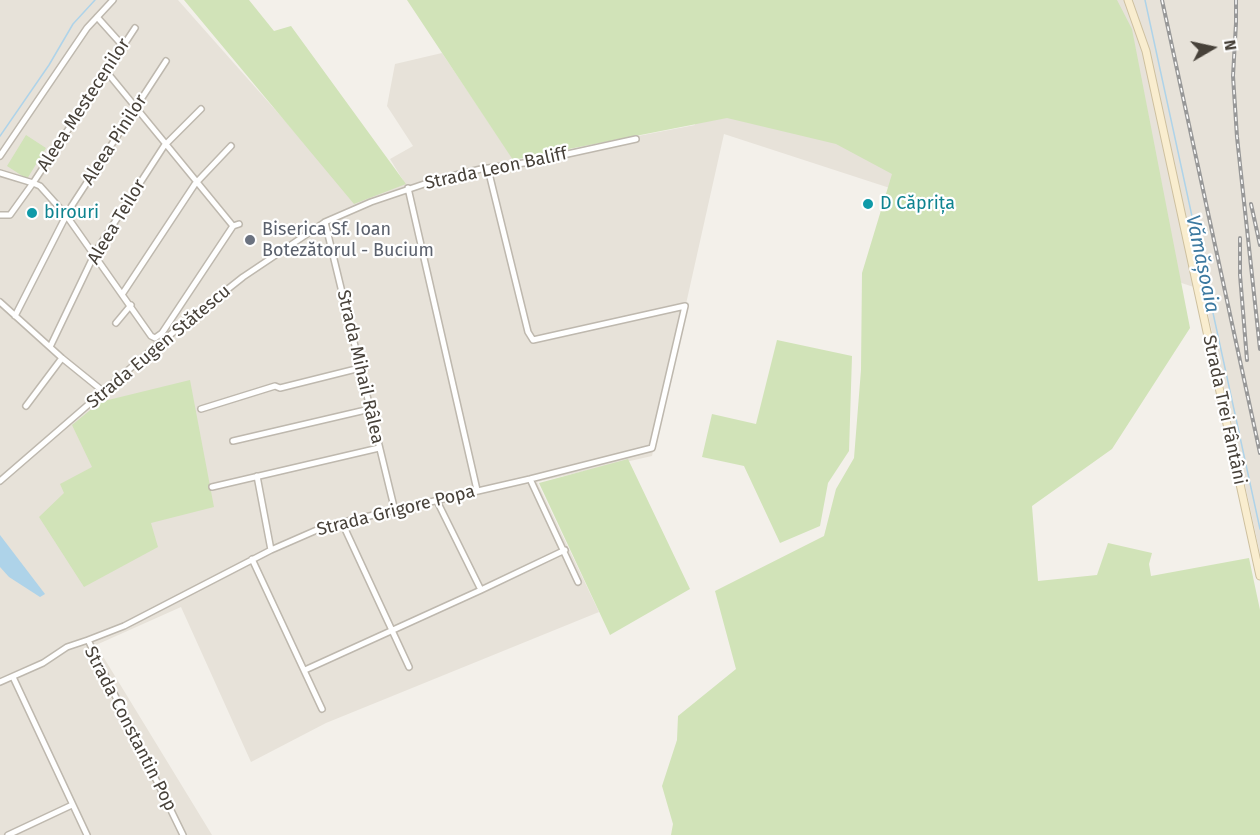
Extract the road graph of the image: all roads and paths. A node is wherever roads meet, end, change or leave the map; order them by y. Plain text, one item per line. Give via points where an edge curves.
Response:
1 (113, 0) edge
2 (1128, 0) edge
3 (97, 17) junction
4 (135, 28) dead end
5 (123, 46) junction
6 (166, 61) dead end
7 (106, 71) junction
8 (136, 107) junction
9 (201, 109) dead end
10 (636, 139) dead end
11 (166, 143) junction
12 (231, 146) dead end
13 (0, 156) edge
14 (488, 169) junction
15 (0, 173) edge
16 (196, 181) junction
17 (33, 183) junction
18 (408, 188) junction
19 (0, 215) edge
20 (66, 215) junction
21 (325, 222) junction
22 (96, 255) junction
23 (123, 293) junction
24 (0, 302) edge
25 (131, 305) junction
26 (15, 316) junction
27 (116, 323) dead end
28 (50, 347) junction
29 (62, 358) junction
30 (360, 369) junction
31 (104, 392) junction
32 (26, 406) dead end
33 (201, 409) dead end
34 (370, 409) junction
35 (233, 441) dead end
36 (380, 448) junction
37 (257, 476) junction
38 (530, 479) junction
39 (0, 481) edge
40 (212, 487) dead end
41 (477, 490) junction
42 (437, 501) junction
43 (395, 511) junction
44 (344, 524) junction
45 (271, 550) junction
46 (565, 550) junction
47 (252, 560) junction
48 (1260, 576) edge
49 (578, 582) dead end
50 (481, 590) junction
51 (392, 631) junction
52 (88, 640) junction
53 (409, 667) dead end
54 (304, 670) junction
55 (13, 677) junction
56 (0, 682) edge
57 (322, 709) dead end
58 (72, 806) junction
59 (8, 835) edge
60 (87, 835) edge
61 (183, 835) edge

1 - 3 street
2 - 48 main road, Strada Trei Fântâni via 1148,59
3 - 5 street
3 - 13 street
4 - 5 street, Aleea Mestecenilor
5 - 7 street, Aleea Mestecenilor
6 - 8 street, Aleea Pinilor
7 - 8 street
7 - 17 street, Aleea Mestecenilor
8 - 11 street
8 - 20 street, Aleea Pinilor
9 - 11 street, Aleea Teilor
10 - 14 street, Strada Leon Baliff
11 - 16 street
11 - 22 street, Aleea Teilor
12 - 16 street
14 - 18 street, Strada Leon Baliff
14 - 38 street, Strada Grigore Popa via 533,340 685,306 652,448
15 - 17 street
16 - 23 street
16 - 25 street via 236,225 162,333 151,336
17 - 19 street, Aleea Mestecenilor via 10,215
17 - 20 street
18 - 21 street, Strada Leon Baliff
18 - 41 street
20 - 22 street
20 - 26 street, Aleea Pinilor
21 - 30 street, Strada Mihail Râlea
21 - 31 street, Strada Eugen Stătescu via 243,277
22 - 23 street
22 - 28 street, Aleea Teilor
23 - 25 street
24 - 26 street
25 - 27 street
26 - 28 street
28 - 29 street
29 - 31 street
29 - 32 street
30 - 33 street via 280,388 274,386
30 - 34 street, Strada Mihail Râlea
31 - 39 street, Strada Eugen Stătescu
34 - 35 street
34 - 36 street, Strada Mihail Râlea
36 - 37 street
36 - 43 street, Strada Mihail Râlea
37 - 40 street
37 - 45 street
38 - 41 street, Strada Grigore Popa
38 - 46 street
41 - 42 street, Strada Grigore Popa
42 - 43 street, Strada Grigore Popa
42 - 50 street
43 - 44 street, Strada Grigore Popa
44 - 45 street, Strada Grigore Popa via 311,531
44 - 51 street
45 - 47 street, Strada Grigore Popa
46 - 49 street
46 - 50 street
47 - 52 street, Strada Grigore Popa via 124,626
47 - 54 street
50 - 51 street
51 - 53 street
51 - 54 street
52 - 55 street, Strada Constantin Pop via 67,647
52 - 61 street, Strada Constantin Pop
54 - 57 street
55 - 56 street, Strada Constantin Pop
55 - 58 street
58 - 59 street
58 - 60 street

